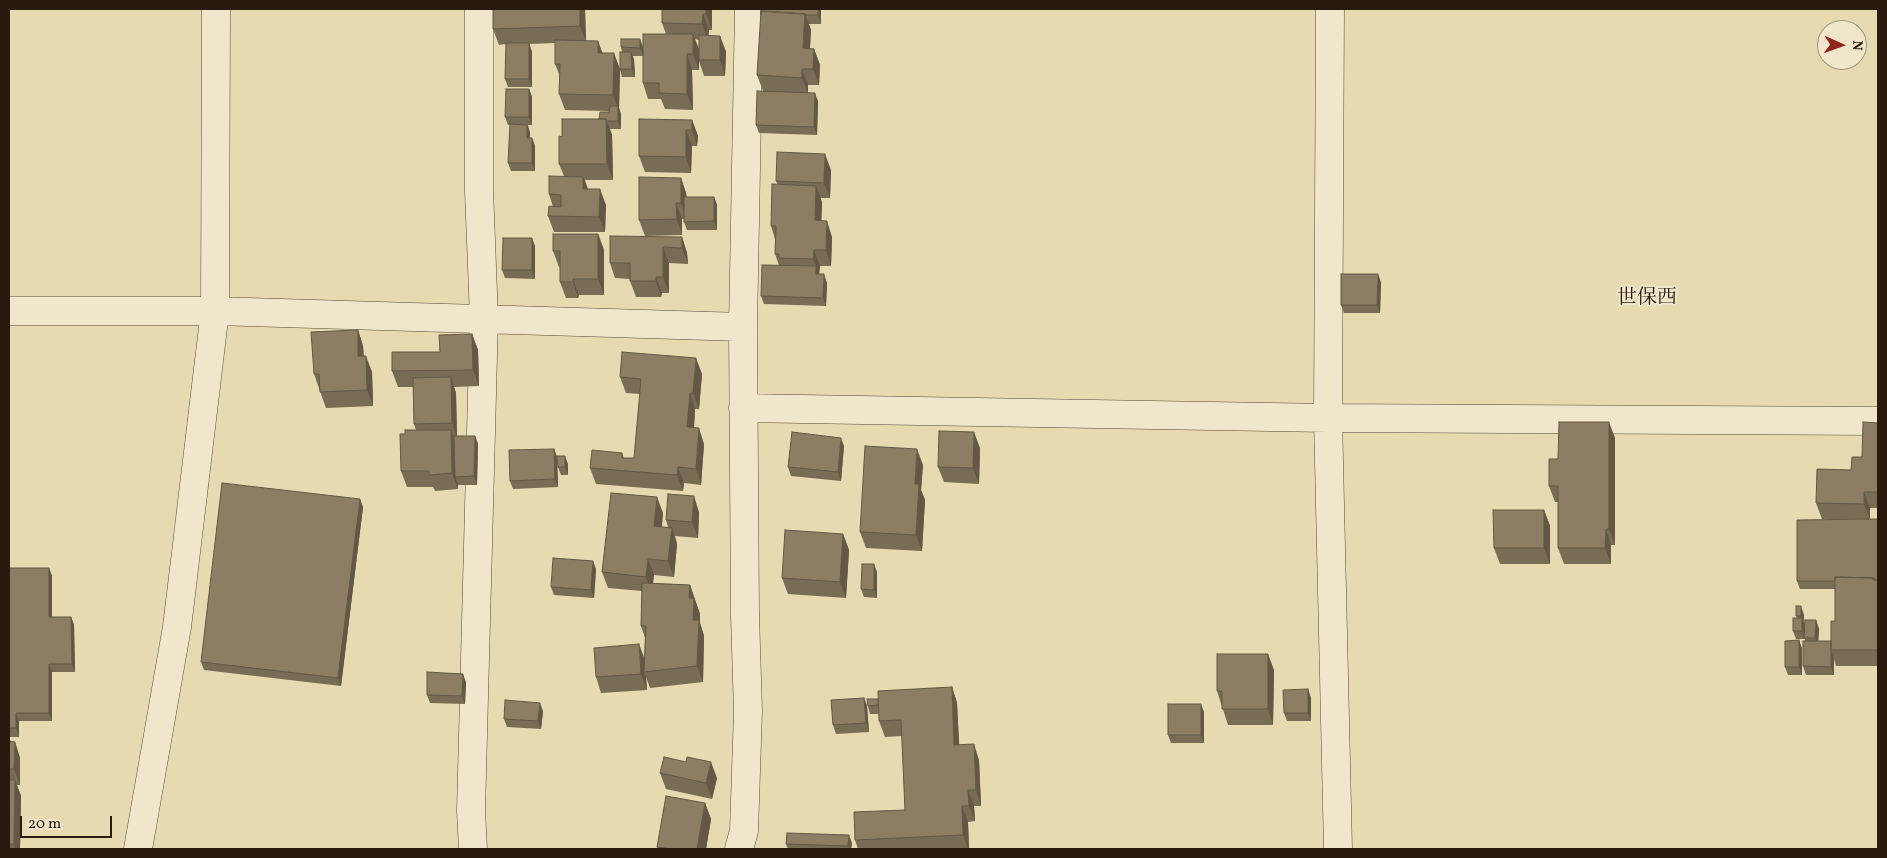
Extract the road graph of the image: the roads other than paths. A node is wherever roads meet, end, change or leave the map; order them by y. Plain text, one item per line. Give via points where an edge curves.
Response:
1 (216, 9) edge
2 (479, 9) edge
3 (748, 9) edge
4 (1330, 9) edge
5 (9, 311) edge
6 (215, 311) junction
7 (484, 318) junction
8 (743, 327) junction
9 (744, 408) junction
10 (1328, 418) junction
11 (1878, 421) edge
12 (138, 849) edge
13 (473, 849) edge
14 (739, 849) edge
15 (1338, 849) edge

1 - 6 street
2 - 7 street via 479,190
3 - 8 street
4 - 10 street
5 - 6 street
6 - 7 street
6 - 12 street via 177,626
7 - 8 street
7 - 13 street via 471,811
8 - 9 street
9 - 10 street
9 - 14 street via 748,711 744,831
10 - 11 street
10 - 15 street

